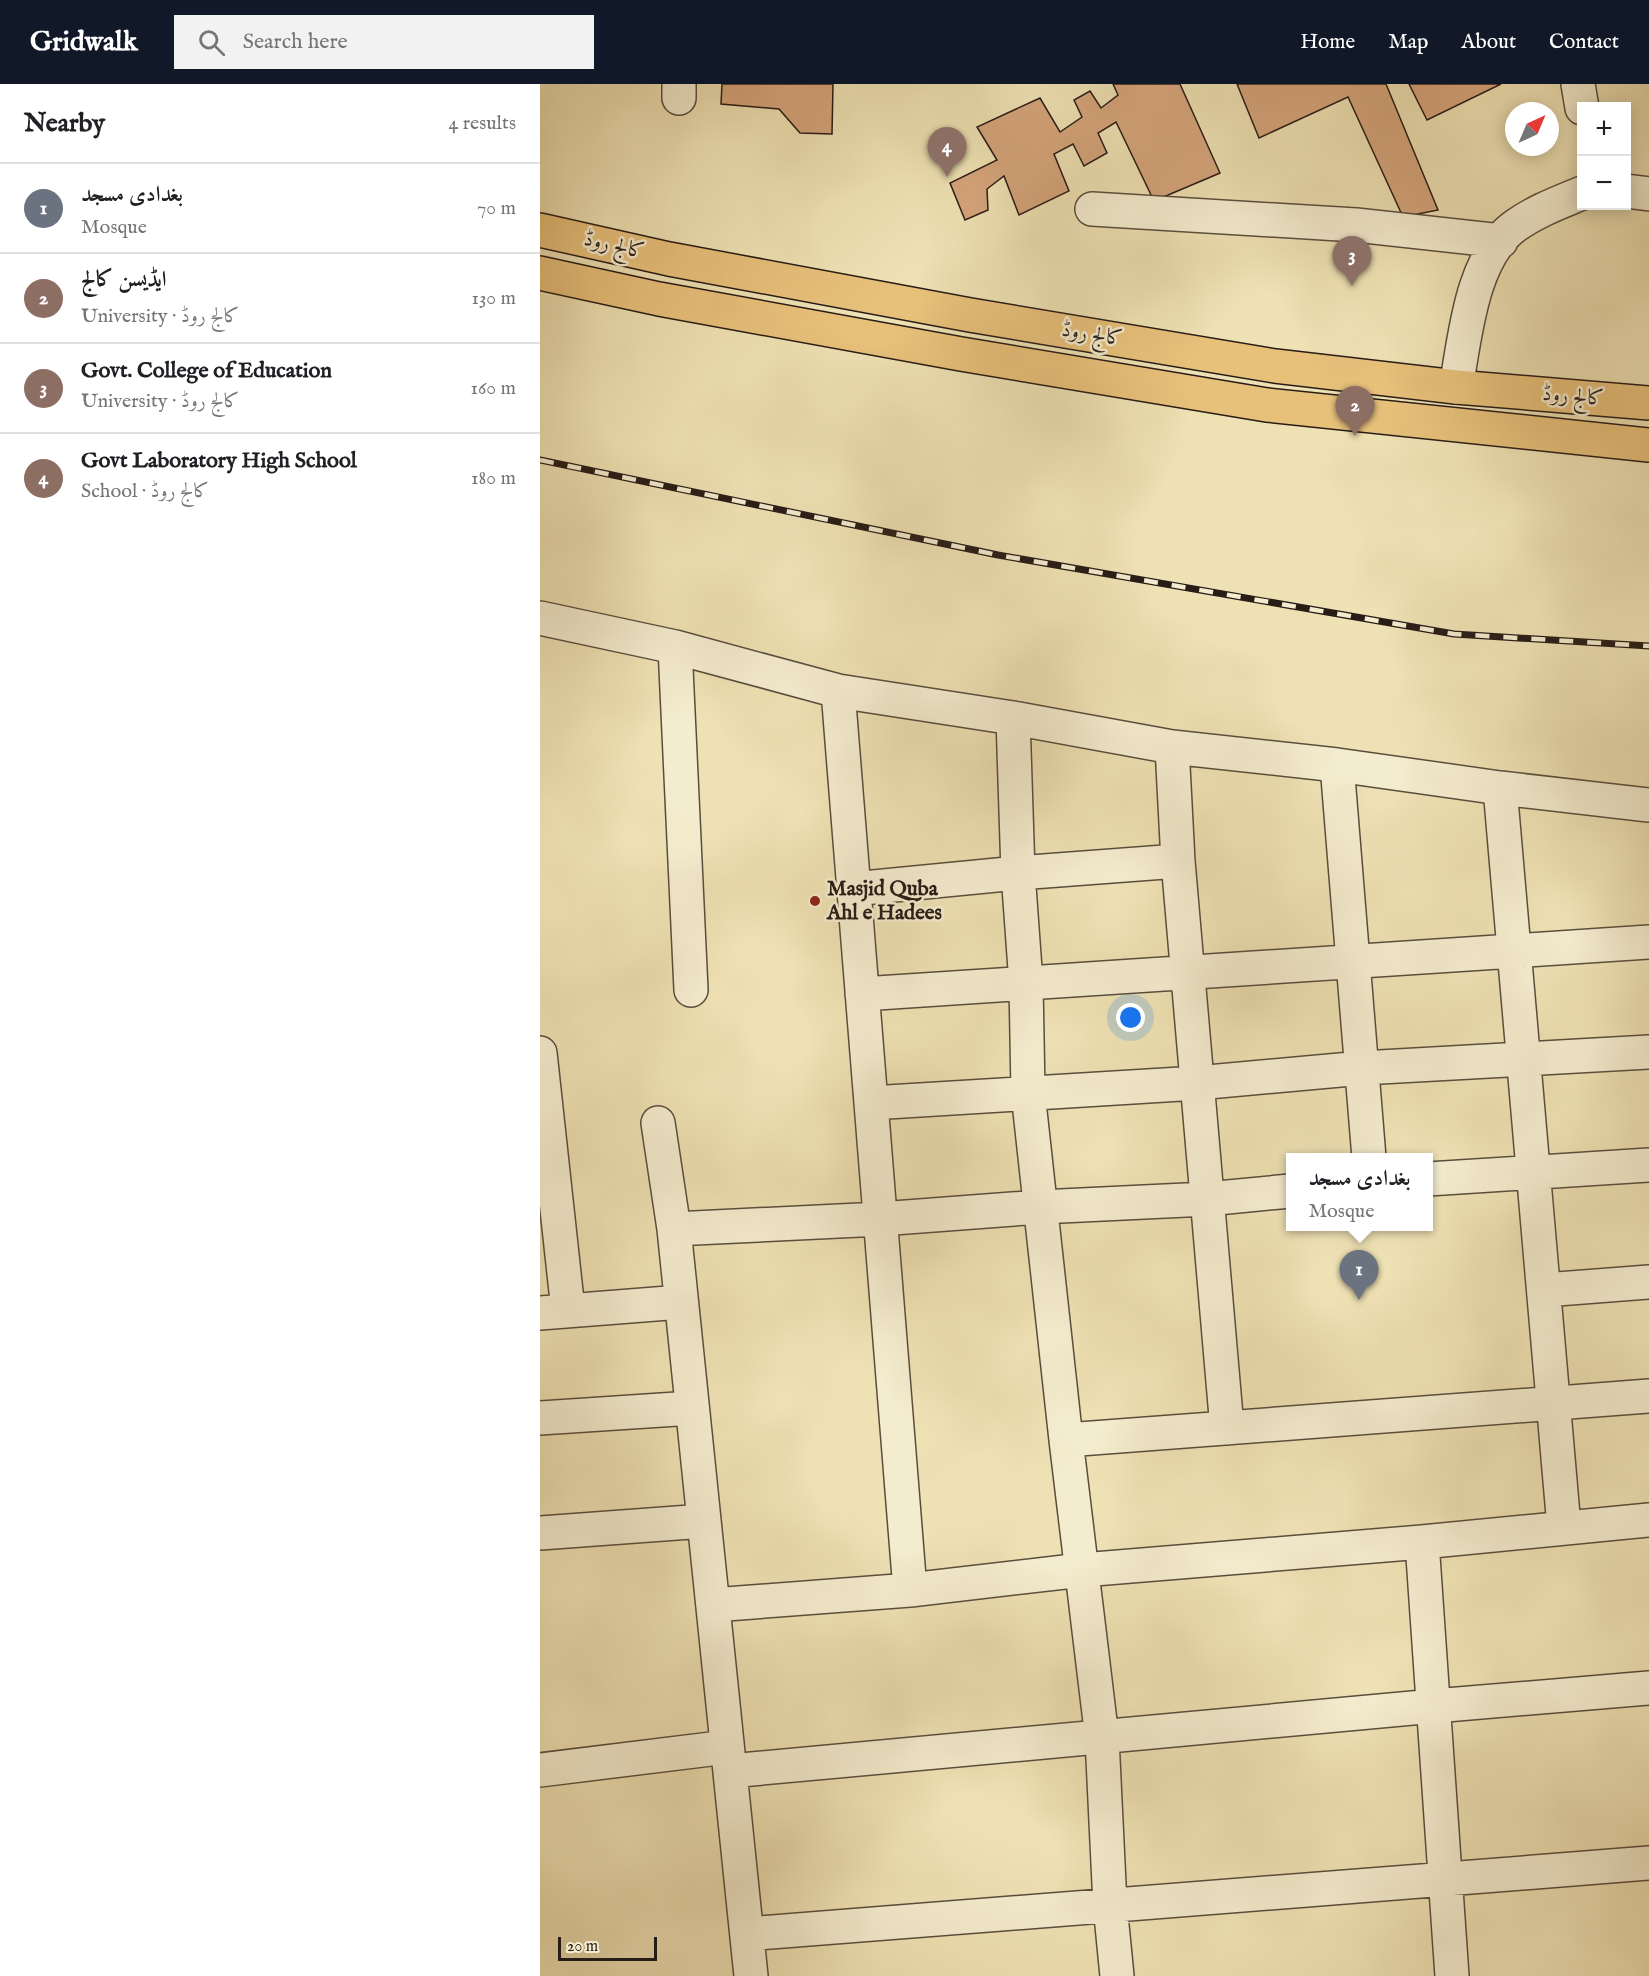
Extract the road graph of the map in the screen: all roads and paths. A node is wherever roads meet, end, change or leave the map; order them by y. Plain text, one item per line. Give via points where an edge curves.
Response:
1 (1578, 84) edge
2 (1580, 102) edge
3 (1631, 192) edge
4 (1649, 194) edge
5 (1577, 195) edge
6 (1092, 209) dead end
7 (540, 230) edge
8 (1501, 241) junction
9 (540, 273) edge
10 (1456, 387) junction
11 (1649, 403) edge
12 (1649, 445) edge
13 (540, 618) edge
14 (675, 647) junction
15 (838, 691) junction
16 (1013, 718) junction
17 (1172, 747) junction
18 (1337, 765) junction
19 (1500, 788) junction
20 (1649, 805) edge
21 (1178, 861) junction
22 (1018, 873) junction
23 (853, 889) junction
24 (1649, 942) edge
25 (1514, 950) junction
26 (1353, 961) junction
27 (1188, 972) junction
28 (1026, 983) junction
29 (691, 990) dead end
30 (862, 994) junction
31 (1649, 1052) edge
32 (540, 1053) edge
33 (1524, 1058) junction
34 (1362, 1068) junction
35 (1197, 1083) junction
36 (1028, 1093) junction
37 (871, 1102) junction
38 (658, 1123) dead end
39 (1369, 1153) edge
40 (1649, 1165) edge
41 (1533, 1172) junction
42 (1433, 1179) edge
43 (1286, 1191) edge
44 (1207, 1199) junction
45 (1040, 1207) junction
46 (880, 1219) junction
47 (674, 1228) junction
48 (1649, 1282) edge
49 (1544, 1290) junction
50 (681, 1302) junction
51 (554, 1311) edge
52 (1649, 1396) edge
53 (1554, 1403) junction
54 (692, 1408) junction
55 (540, 1418) edge
56 (1227, 1428) junction
57 (1066, 1440) junction
58 (1649, 1520) edge
59 (704, 1521) junction
60 (1564, 1527) junction
61 (540, 1533) edge
62 (1422, 1542) junction
63 (1082, 1570) junction
64 (910, 1590) junction
65 (712, 1605) junction
66 (1649, 1688) edge
67 (1434, 1706) junction
68 (1101, 1738) junction
69 (729, 1759) junction
70 (540, 1770) edge
71 (1649, 1863) edge
72 (1446, 1879) junction
73 (1110, 1905) junction
74 (747, 1934) junction
75 (751, 1976) edge
76 (1117, 1976) edge
77 (1452, 1976) edge

1 - 2 street
3 - 4 street
5 - 8 street via 1546,207 1514,227
6 - 8 street via 1356,225
7 - 10 main road, کالج روڈ via 669,259 970,315 1275,366
8 - 10 street via 1492,251 1475,291
9 - 12 main road, کالج روڈ via 659,299 961,354 1267,405
10 - 11 main road, کالج روڈ
13 - 14 street
14 - 15 street
14 - 29 street
15 - 16 street
15 - 23 street
16 - 17 street
16 - 22 street
17 - 18 street
17 - 21 street
18 - 19 street
18 - 26 street
19 - 20 street
19 - 25 street
21 - 22 street
21 - 27 street
22 - 23 street
22 - 28 street
23 - 30 street
24 - 25 street
25 - 26 street
25 - 33 street
26 - 27 street
26 - 34 street
27 - 28 street
27 - 35 street
28 - 30 street
28 - 36 street
30 - 37 street
31 - 33 street
32 - 51 street
33 - 34 street
33 - 41 street
34 - 35 street
34 - 39 street
35 - 36 street
35 - 44 street
36 - 37 street
36 - 45 street
37 - 46 street
38 - 47 street
40 - 41 street
41 - 42 street
41 - 49 street
43 - 44 street
44 - 45 street
44 - 56 street
45 - 46 street
45 - 57 street
46 - 47 street
46 - 64 street
47 - 50 street
48 - 49 street
49 - 53 street
50 - 51 street
50 - 54 street
52 - 53 street
53 - 56 street
53 - 60 street
54 - 55 street
54 - 59 street
56 - 57 street
57 - 63 street
58 - 60 street
59 - 61 street
59 - 65 street
60 - 62 street
62 - 63 street
62 - 67 street
63 - 64 street
63 - 68 street
64 - 65 street
65 - 69 street
66 - 67 street
67 - 68 street
67 - 72 street
68 - 69 street
68 - 73 street
69 - 70 street
69 - 74 street
71 - 72 street
72 - 73 street
72 - 77 street
73 - 74 street
73 - 76 street
74 - 75 street

